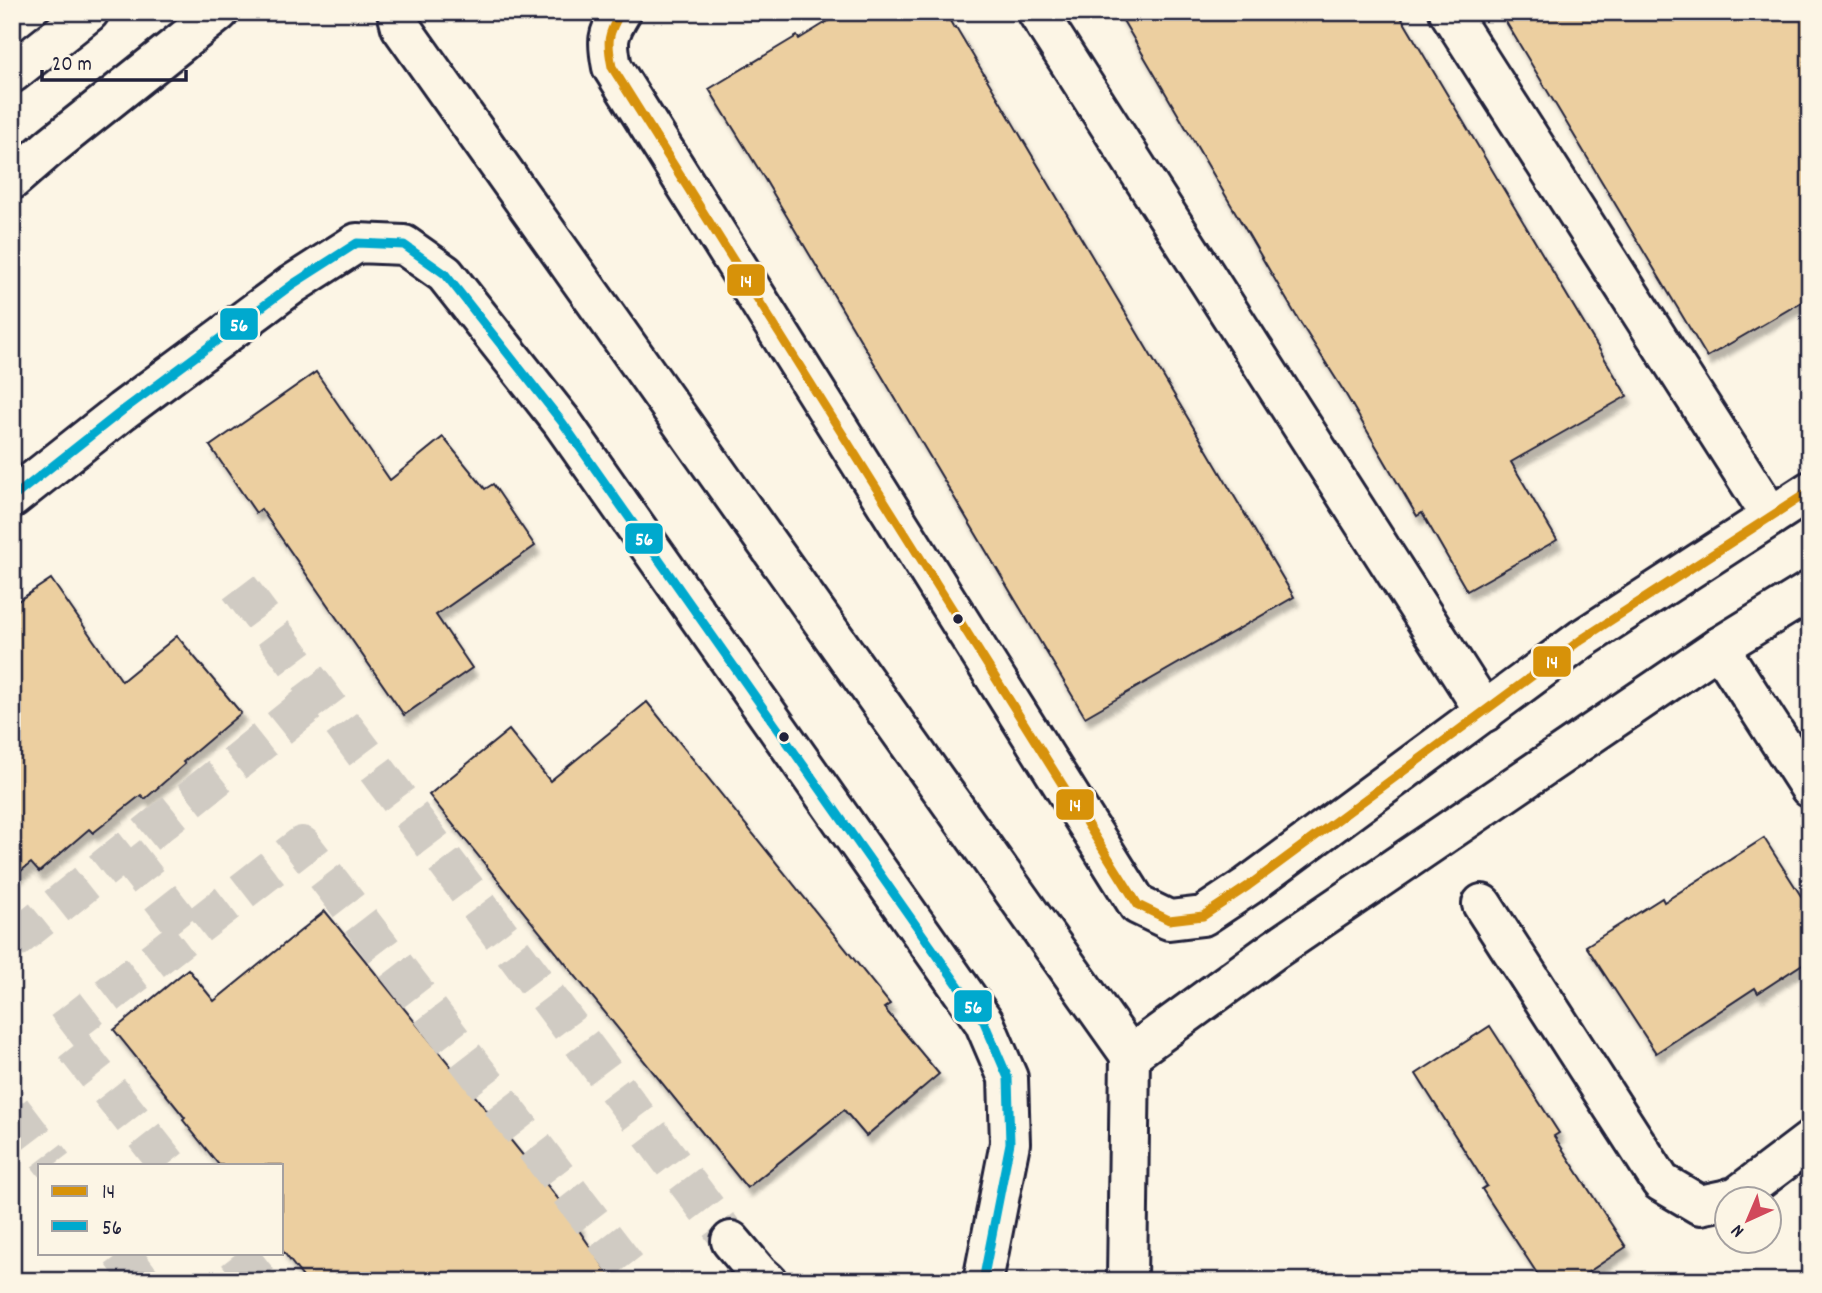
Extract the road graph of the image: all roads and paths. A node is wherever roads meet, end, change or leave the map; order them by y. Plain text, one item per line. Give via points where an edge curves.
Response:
1 (89, 12) edge
2 (219, 12) edge
3 (621, 12) edge
4 (1037, 12) edge
5 (1449, 12) edge
6 (389, 17) edge
7 (12, 74) edge
8 (12, 180) edge
9 (1810, 491) edge
10 (12, 498) edge
11 (1771, 516) junction
12 (1810, 592) edge
13 (1719, 646) junction
14 (1485, 712) junction
15 (1810, 788) edge
16 (1482, 904) dead end
17 (1130, 1055) junction
18 (1810, 1141) edge
19 (1753, 1184) edge
20 (1714, 1202) edge
21 (731, 1241) tunnel mouth
22 (767, 1281) edge
23 (983, 1281) edge
24 (1127, 1281) edge

1 - 7 street
2 - 8 street
3 - 14 street via 607,42 612,67 1138,905 1169,920 1203,916
4 - 14 street
5 - 11 street
6 - 17 street
9 - 11 street
10 - 23 street via 293,284 357,243 404,245 445,274 562,422 985,1022 1008,1078 1010,1143
11 - 14 street via 1582,639
12 - 13 street
13 - 15 street
13 - 17 street via 1274,950
16 - 20 street via 1661,1182 1700,1205
17 - 24 street
18 - 19 street
21 - 22 street

